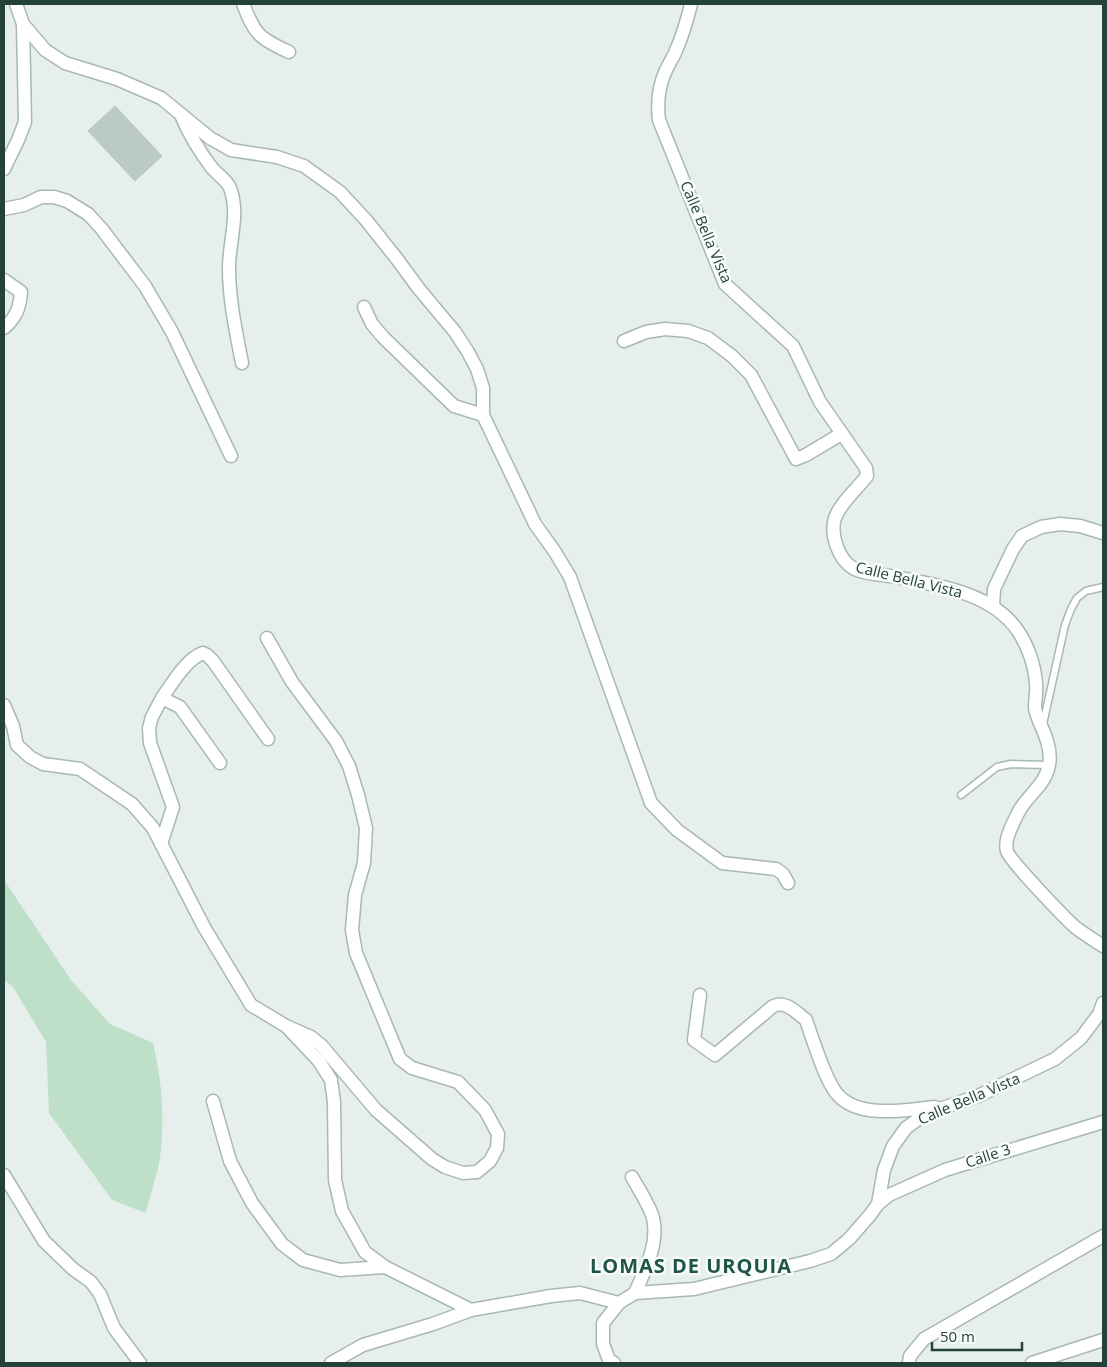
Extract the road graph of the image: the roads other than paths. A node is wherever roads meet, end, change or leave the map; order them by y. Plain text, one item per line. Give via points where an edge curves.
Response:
1 (16, 4) edge
2 (243, 4) edge
3 (685, 4) edge
4 (691, 4) edge
5 (687, 19) junction
6 (24, 24) junction
7 (289, 52) dead end
8 (180, 113) junction
9 (4, 170) edge
10 (4, 209) edge
11 (4, 280) edge
12 (364, 307) dead end
13 (4, 328) edge
14 (624, 342) dead end
15 (242, 363) dead end
16 (482, 415) junction
17 (841, 434) junction
18 (231, 456) dead end
19 (1103, 533) edge
20 (1103, 586) edge
21 (993, 606) junction
22 (267, 638) dead end
23 (162, 698) junction
24 (4, 705) edge
25 (1042, 728) junction
26 (268, 739) dead end
27 (220, 763) dead end
28 (1049, 765) junction
29 (960, 795) dead end
30 (161, 844) junction
31 (788, 883) dead end
32 (1103, 946) edge
33 (700, 995) dead end
34 (1103, 1003) edge
35 (286, 1026) junction
36 (213, 1101) dead end
37 (950, 1106) junction
38 (1103, 1122) edge
39 (4, 1175) edge
40 (632, 1176) dead end
41 (879, 1198) junction
42 (1103, 1236) edge
43 (385, 1267) junction
44 (636, 1293) junction
45 (619, 1303) junction
46 (471, 1310) junction
47 (1103, 1340) edge
48 (140, 1363) edge
49 (331, 1363) edge
50 (614, 1363) edge
51 (909, 1363) edge
52 (1032, 1363) edge

1 - 6 street
2 - 7 street via 256,32
3 - 5 street
4 - 5 street, Calle Bella Vista
5 - 17 street, Calle Bella Vista via 660,88 659,120 725,284 793,346 820,402
6 - 8 street via 45,50 65,64 117,79 161,98
6 - 9 street via 25,122
8 - 15 street via 198,149 229,186 234,203 229,267
8 - 16 street via 210,138 231,150 277,157 304,166 340,192 398,259 468,352 483,388
10 - 18 street via 54,197 88,214 101,228 145,286 172,332
11 - 13 street via 20,292 20,304
12 - 16 street via 383,337 454,406
14 - 17 street via 646,332 665,330 688,331 708,338 751,375 796,459
16 - 31 street via 534,524 570,577 651,803 677,830 722,863 776,869
17 - 21 street, Calle Bella Vista via 866,468 867,476 835,518 832,531 843,558 854,568 944,587
19 - 21 street via 1060,524 1041,527 1022,536 994,589
20 - 25 lane via 1086,591 1071,609
21 - 25 street, Calle Bella Vista via 1014,624 1025,642 1036,684 1035,709
22 - 35 street via 292,682 336,741 349,766 366,828 364,863 355,895 352,930 356,953 400,1059 412,1068 458,1082 485,1110 498,1134 490,1161 477,1172 463,1173 445,1168 376,1110 311,1036
23 - 26 street via 186,666 202,653 213,662
23 - 27 street via 180,707
23 - 30 street via 149,728 150,743 173,807
24 - 30 street via 17,745 30,757 43,764 80,769 132,804 153,828
25 - 28 street, Calle Bella Vista via 1048,745
28 - 29 lane via 997,767
28 - 32 street via 1043,782 1018,812 1007,839 1007,852 1075,927
30 - 35 street via 204,928 251,1005
33 - 37 street via 694,1040 715,1055 772,1007 782,1004 806,1020 832,1087 845,1102 868,1110
34 - 37 street, Calle Bella Vista via 1081,1038 1055,1060
35 - 43 street via 319,1061 331,1080 335,1180 342,1211 364,1252
36 - 43 street via 230,1161 252,1203 282,1244 303,1260 340,1270
37 - 41 street, Calle Bella Vista via 924,1114 906,1128 893,1146
38 - 41 street, Calle 3 via 945,1170
39 - 48 street via 44,1241 91,1282 100,1294 114,1328
40 - 44 street via 653,1217 655,1236
41 - 44 street via 870,1215 831,1254 694,1289
42 - 51 street via 924,1339 910,1356
43 - 46 street
44 - 45 street
45 - 46 street via 580,1293
45 - 50 street via 603,1323 602,1344 608,1360
46 - 49 street via 363,1344
47 - 52 street

